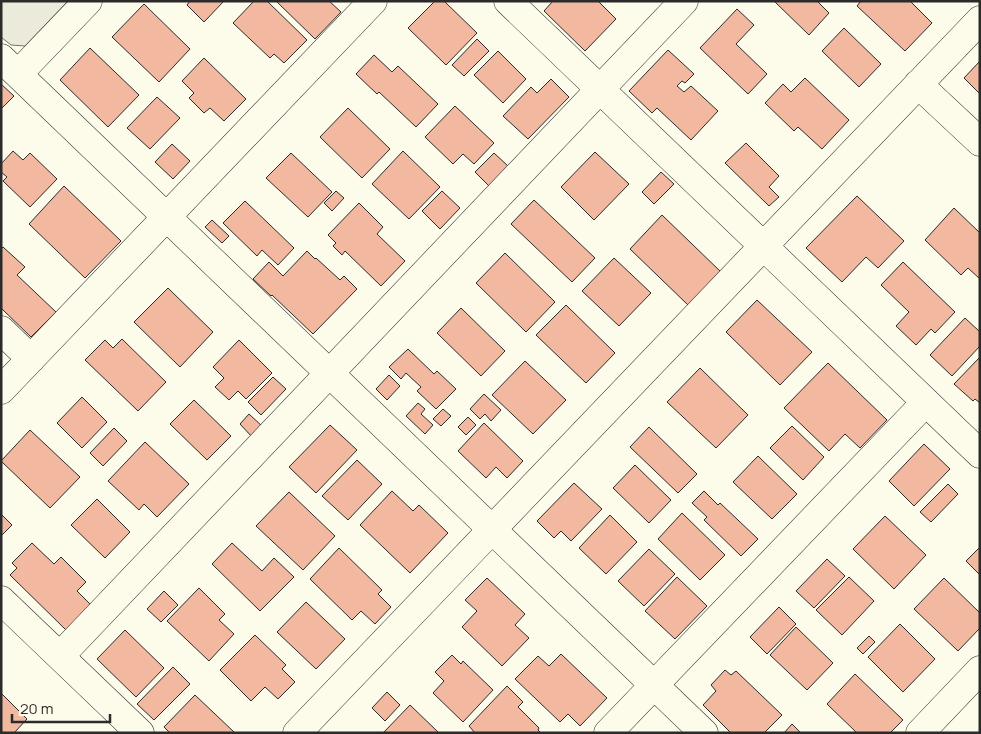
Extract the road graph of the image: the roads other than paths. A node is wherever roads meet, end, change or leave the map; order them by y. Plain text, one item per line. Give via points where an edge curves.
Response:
1 (88, 1) edge
2 (373, 1) edge
3 (508, 1) edge
4 (684, 1) edge
5 (980, 20) edge
6 (9, 66) edge
7 (918, 84) junction
8 (600, 89) junction
9 (980, 142) edge
10 (166, 217) junction
11 (763, 246) junction
12 (1, 330) edge
13 (31, 359) junction
14 (329, 373) junction
15 (1, 390) edge
16 (926, 402) junction
17 (980, 454) edge
18 (492, 529) junction
19 (1, 600) edge
20 (60, 656) junction
21 (980, 670) edge
22 (654, 685) junction
23 (140, 733) edge
24 (297, 733) edge
25 (608, 733) edge
26 (704, 733) edge
27 (920, 733) edge

1 - 6 street
2 - 10 street
3 - 8 street
4 - 8 street
5 - 7 street
6 - 10 street
7 - 9 street
7 - 11 street
8 - 11 street
8 - 14 street
10 - 13 street
10 - 14 street
11 - 16 street
11 - 18 street
12 - 13 street
13 - 15 street
14 - 18 street
14 - 20 street
16 - 17 street
16 - 22 street
18 - 22 street
18 - 24 street
19 - 20 street
20 - 23 street
21 - 27 street
22 - 25 street
22 - 26 street

